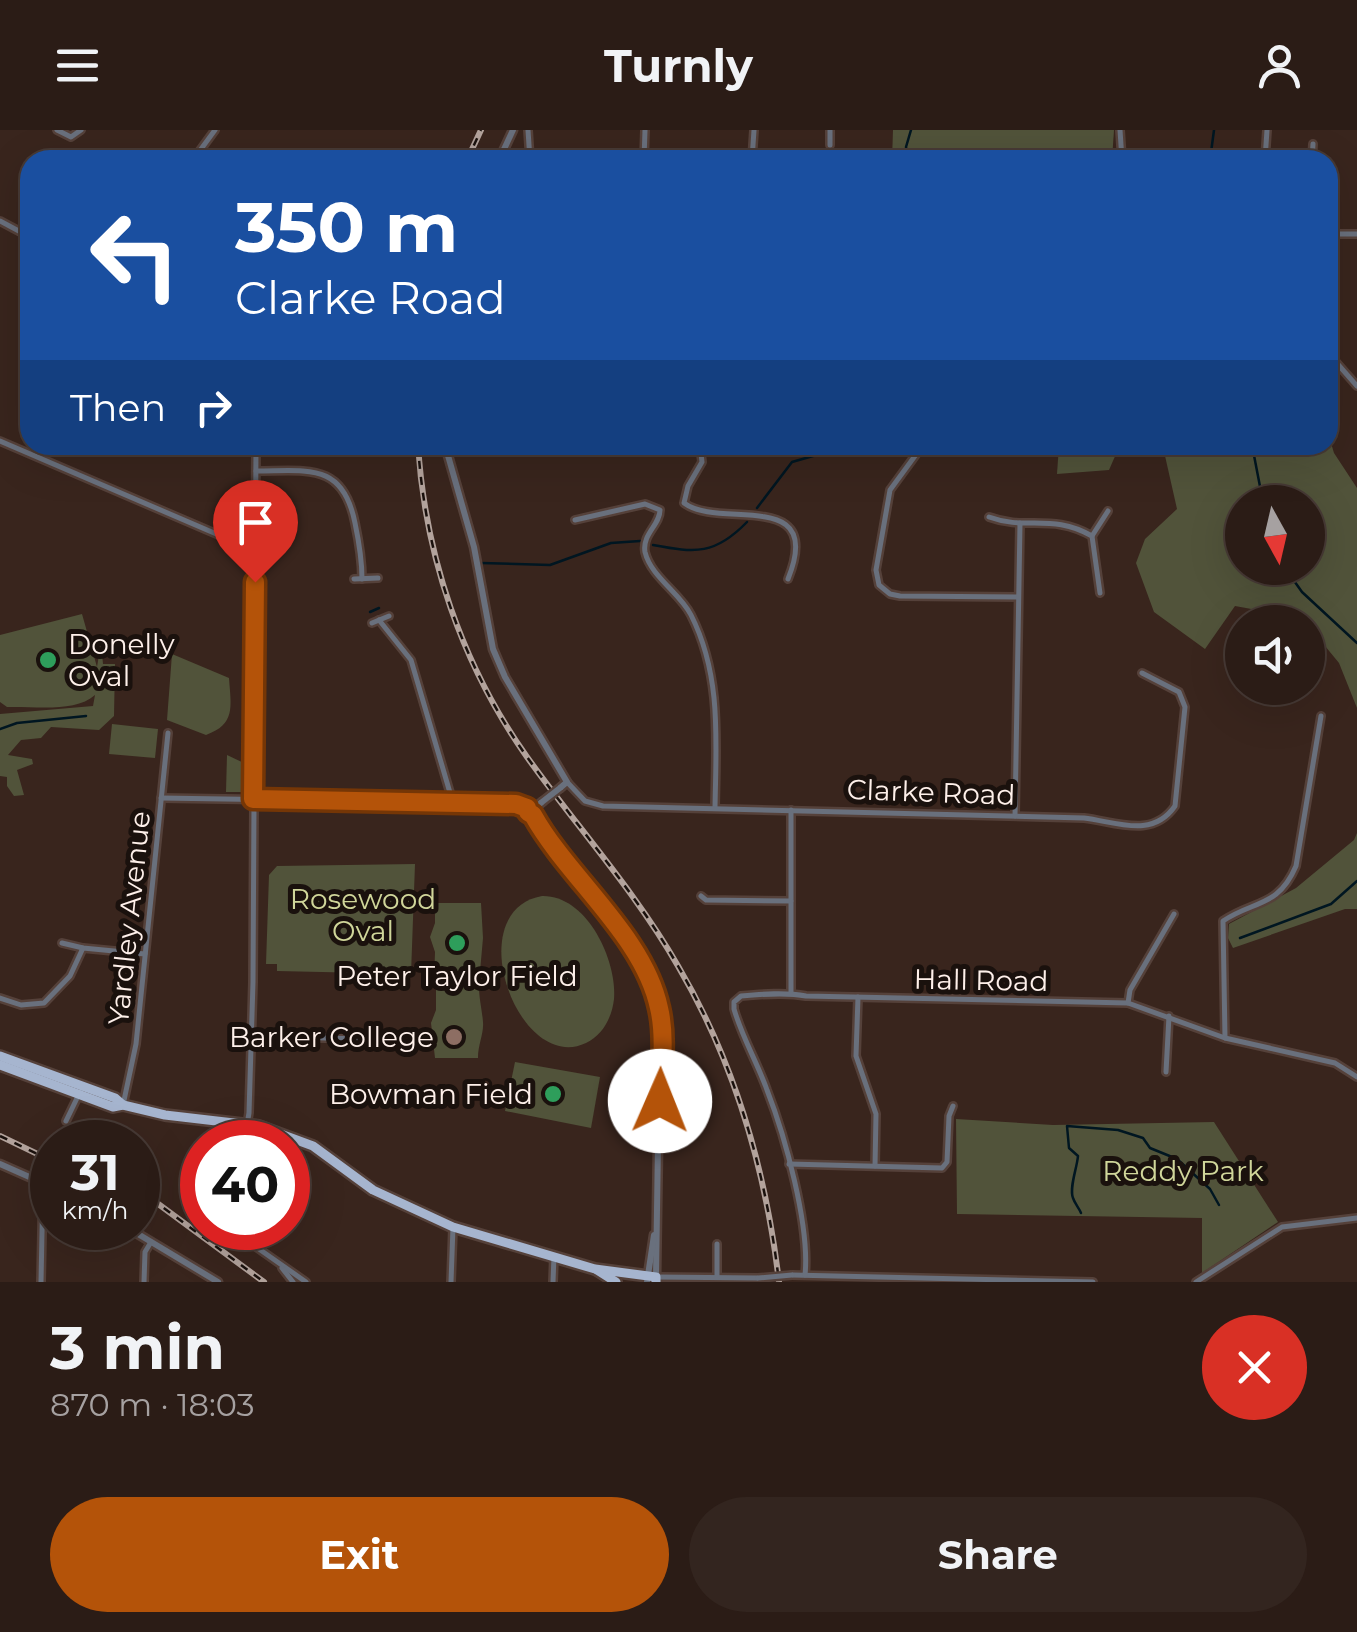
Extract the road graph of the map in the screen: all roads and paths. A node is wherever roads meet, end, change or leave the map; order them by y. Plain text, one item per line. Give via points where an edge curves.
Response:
1 (57, 130) edge
2 (82, 130) edge
3 (830, 130) edge
4 (1313, 144) dead end
5 (830, 145) dead end
6 (1313, 150) edge
7 (1338, 364) edge
8 (1357, 386) edge
9 (32, 455) edge
10 (256, 455) edge
11 (448, 455) edge
12 (701, 455) edge
13 (915, 455) edge
14 (256, 471) junction
15 (1108, 511) dead end
16 (989, 517) dead end
17 (576, 520) dead end
18 (1020, 522) junction
19 (1092, 536) junction
20 (256, 552) junction
21 (378, 578) dead end
22 (788, 578) dead end
23 (362, 579) junction
24 (354, 580) dead end
25 (1100, 593) dead end
26 (1018, 597) junction
27 (389, 616) dead end
28 (1142, 673) dead end
29 (1321, 716) dead end
30 (168, 733) dead end
31 (564, 785) junction
32 (161, 798) junction
33 (253, 799) junction
34 (453, 803) junction
35 (535, 808) junction
36 (715, 808) junction
37 (790, 810) junction
38 (1016, 816) junction
39 (701, 896) dead end
40 (791, 902) junction
41 (1174, 914) dead end
42 (62, 943) dead end
43 (83, 948) junction
44 (145, 954) junction
45 (792, 992) junction
46 (858, 997) junction
47 (0, 998) edge
48 (1128, 1003) junction
49 (1169, 1016) junction
50 (252, 1036) junction
51 (1225, 1038) junction
52 (398, 1040) dead end
53 (0, 1056) edge
54 (0, 1065) edge
55 (1166, 1072) dead end
56 (1357, 1077) edge
57 (80, 1090) junction
58 (123, 1105) junction
59 (952, 1106) dead end
60 (66, 1120) edge
61 (211, 1120) edge
62 (247, 1120) edge
63 (310, 1145) edge
64 (0, 1164) edge
65 (789, 1164) junction
66 (875, 1166) junction
67 (30, 1177) edge
68 (1357, 1218) edge
69 (453, 1227) junction
70 (717, 1244) dead end
71 (160, 1246) edge
72 (42, 1250) edge
73 (146, 1250) edge
74 (260, 1250) edge
75 (554, 1256) junction
76 (280, 1266) junction
77 (595, 1269) junction
78 (805, 1275) junction
79 (716, 1277) junction
80 (652, 1279) edge
81 (41, 1282) edge
82 (144, 1282) edge
83 (218, 1282) edge
84 (294, 1282) edge
85 (306, 1282) edge
86 (451, 1282) edge
87 (553, 1282) edge
88 (616, 1282) edge
89 (1093, 1282) edge
90 (1196, 1282) edge

1 - 2 street via 71,136
3 - 5 street
4 - 6 street
7 - 8 street
9 - 20 street
10 - 14 street
11 - 31 street via 493,649
12 - 22 street via 684,502 784,524 796,544
13 - 26 street via 892,485 879,585 890,594
14 - 20 street
14 - 23 street via 322,474 344,488
15 - 19 street
16 - 18 street
17 - 36 street via 645,504 660,510 644,548 691,614 714,685
18 - 19 street via 1058,522
18 - 26 street
19 - 25 street
20 - 33 street
21 - 23 street
23 - 24 street
26 - 38 street
27 - 34 street via 375,621 411,660
28 - 38 street, Clarke Road via 1180,692 1185,707 1177,797 1168,816 1142,827
29 - 51 street via 1288,883 1261,905 1223,921
30 - 32 street, Yardley Avenue
31 - 35 street, bridge
31 - 36 street, Clarke Road via 594,805
32 - 33 street
32 - 44 street, Yardley Avenue
33 - 34 street
33 - 50 street
34 - 35 street
35 - 80 street via 639,959 660,1012
36 - 37 street, Clarke Road
37 - 38 street, Clarke Road
37 - 40 street
39 - 40 street
40 - 45 street
41 - 48 street
42 - 43 street
43 - 44 street
43 - 47 street via 70,976 44,1004 20,1006
44 - 58 street, Yardley Avenue
45 - 46 street, Hall Road
45 - 65 street, Hall Road via 734,1002
46 - 48 street, Hall Road
46 - 66 street via 856,1056 876,1114
48 - 49 street, Hall Road
49 - 51 street, Hall Road
49 - 55 street
50 - 52 street
50 - 62 street
51 - 56 street, Hall Road via 1335,1063
53 - 57 main road
54 - 57 main road
57 - 58 main road via 112,1107
57 - 60 street
58 - 61 main road
59 - 66 street via 942,1168
63 - 69 main road via 373,1190
64 - 67 street
65 - 66 street
65 - 78 street
68 - 90 street via 1282,1227
69 - 75 main road
69 - 86 street
70 - 79 street
71 - 83 street
72 - 81 street
73 - 82 street
74 - 76 street
75 - 77 main road
75 - 87 street
76 - 84 street
76 - 85 street
77 - 80 main road
77 - 88 main road
78 - 79 street, bridge
78 - 89 street
79 - 80 street

